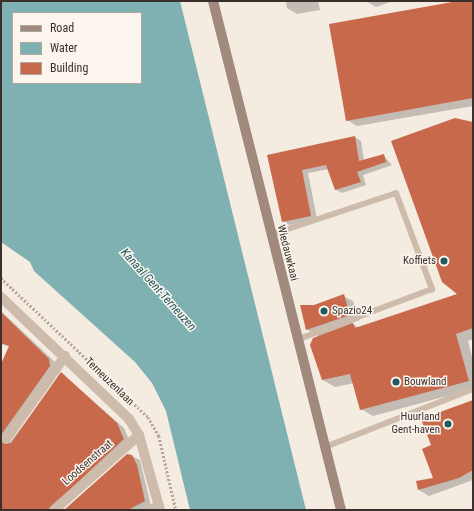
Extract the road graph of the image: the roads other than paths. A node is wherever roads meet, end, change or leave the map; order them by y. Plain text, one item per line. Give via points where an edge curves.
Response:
1 (213, 1) edge
2 (270, 235) junction
3 (1, 297) edge
4 (296, 340) junction
5 (65, 356) junction
6 (473, 389) edge
7 (139, 435) junction
8 (6, 439) dead end
9 (325, 447) junction
10 (160, 508) edge
11 (54, 510) edge
12 (150, 510) edge
13 (341, 510) edge

1 - 2 main road, Wiedauwkaai
2 - 4 main road, Wiedauwkaai
2 - 4 lane via 396,193 432,289
3 - 5 street, Terneuzenlaan
4 - 9 main road, Wiedauwkaai
5 - 7 street, Terneuzenlaan via 129,419
5 - 8 street
6 - 9 lane
7 - 10 street, Terneuzenlaan
7 - 11 street, Loodsenstraat
9 - 13 main road, Wiedauwkaai
10 - 12 street

